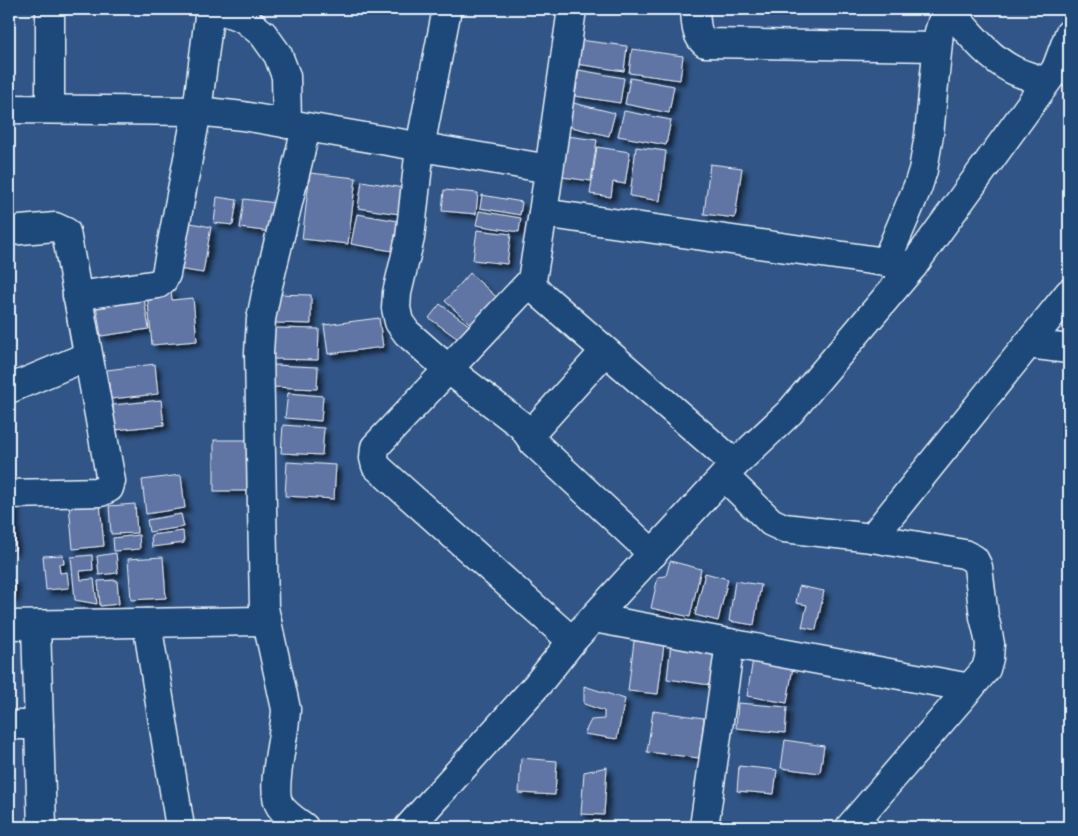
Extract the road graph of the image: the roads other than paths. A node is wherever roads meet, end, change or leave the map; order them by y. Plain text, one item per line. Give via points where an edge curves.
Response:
1 (50, 9) edge
2 (210, 9) edge
3 (218, 9) edge
4 (447, 9) edge
5 (572, 9) edge
6 (696, 9) edge
7 (947, 9) edge
8 (1069, 34) edge
9 (937, 47) junction
10 (1057, 74) edge
11 (9, 109) edge
12 (50, 110) junction
13 (197, 111) junction
14 (297, 126) junction
15 (420, 147) junction
16 (549, 169) junction
17 (543, 213) junction
18 (9, 231) edge
19 (886, 262) junction
20 (913, 266) junction
21 (529, 284) junction
22 (1069, 293) edge
23 (77, 296) junction
24 (1028, 344) junction
25 (1069, 349) edge
26 (605, 351) junction
27 (88, 356) junction
28 (448, 369) junction
29 (9, 389) edge
30 (534, 442) junction
31 (730, 470) junction
32 (9, 494) edge
33 (872, 538) junction
34 (653, 554) junction
35 (594, 618) junction
36 (267, 621) junction
37 (147, 623) junction
38 (9, 625) edge
39 (36, 625) junction
40 (572, 641) junction
41 (730, 643) junction
42 (970, 688) junction
43 (9, 725) edge
44 (39, 725) junction
45 (42, 827) edge
46 (180, 827) edge
47 (304, 827) edge
48 (408, 827) edge
49 (704, 827) edge
50 (850, 827) edge

1 - 12 street
2 - 13 street
3 - 14 street via 243,18 263,34 278,55
4 - 15 street
5 - 16 street
6 - 9 street via 697,32 705,43
7 - 9 street
7 - 10 street via 986,52 1014,71
8 - 10 street
9 - 19 street via 923,170
10 - 20 street
11 - 12 street
12 - 13 street
13 - 14 street
13 - 23 street via 163,280 158,284
14 - 15 street
14 - 36 street via 261,319 264,608
15 - 16 street
15 - 28 street via 410,238 396,308 399,322 407,333
16 - 17 street
17 - 19 street
17 - 21 street
18 - 23 street via 55,227 66,232
19 - 20 street
20 - 31 street via 790,412
21 - 26 street
21 - 28 street
22 - 24 street
23 - 27 street
24 - 25 street
24 - 33 street
26 - 30 street via 536,428
26 - 31 street
27 - 29 street
27 - 32 street via 111,481 109,488 101,492
28 - 30 street via 522,426
28 - 40 street via 375,447 376,466
30 - 34 street
31 - 33 street via 771,522 784,528
31 - 34 street
33 - 42 street via 964,554 974,559 990,644 986,669
34 - 35 street
35 - 40 street
35 - 41 street
36 - 37 street
36 - 47 street via 286,709 276,794 280,806
37 - 39 street
37 - 46 street
38 - 39 street
39 - 44 street
40 - 48 street via 537,685
41 - 42 street
41 - 49 street
42 - 50 street
43 - 44 street
44 - 45 street

